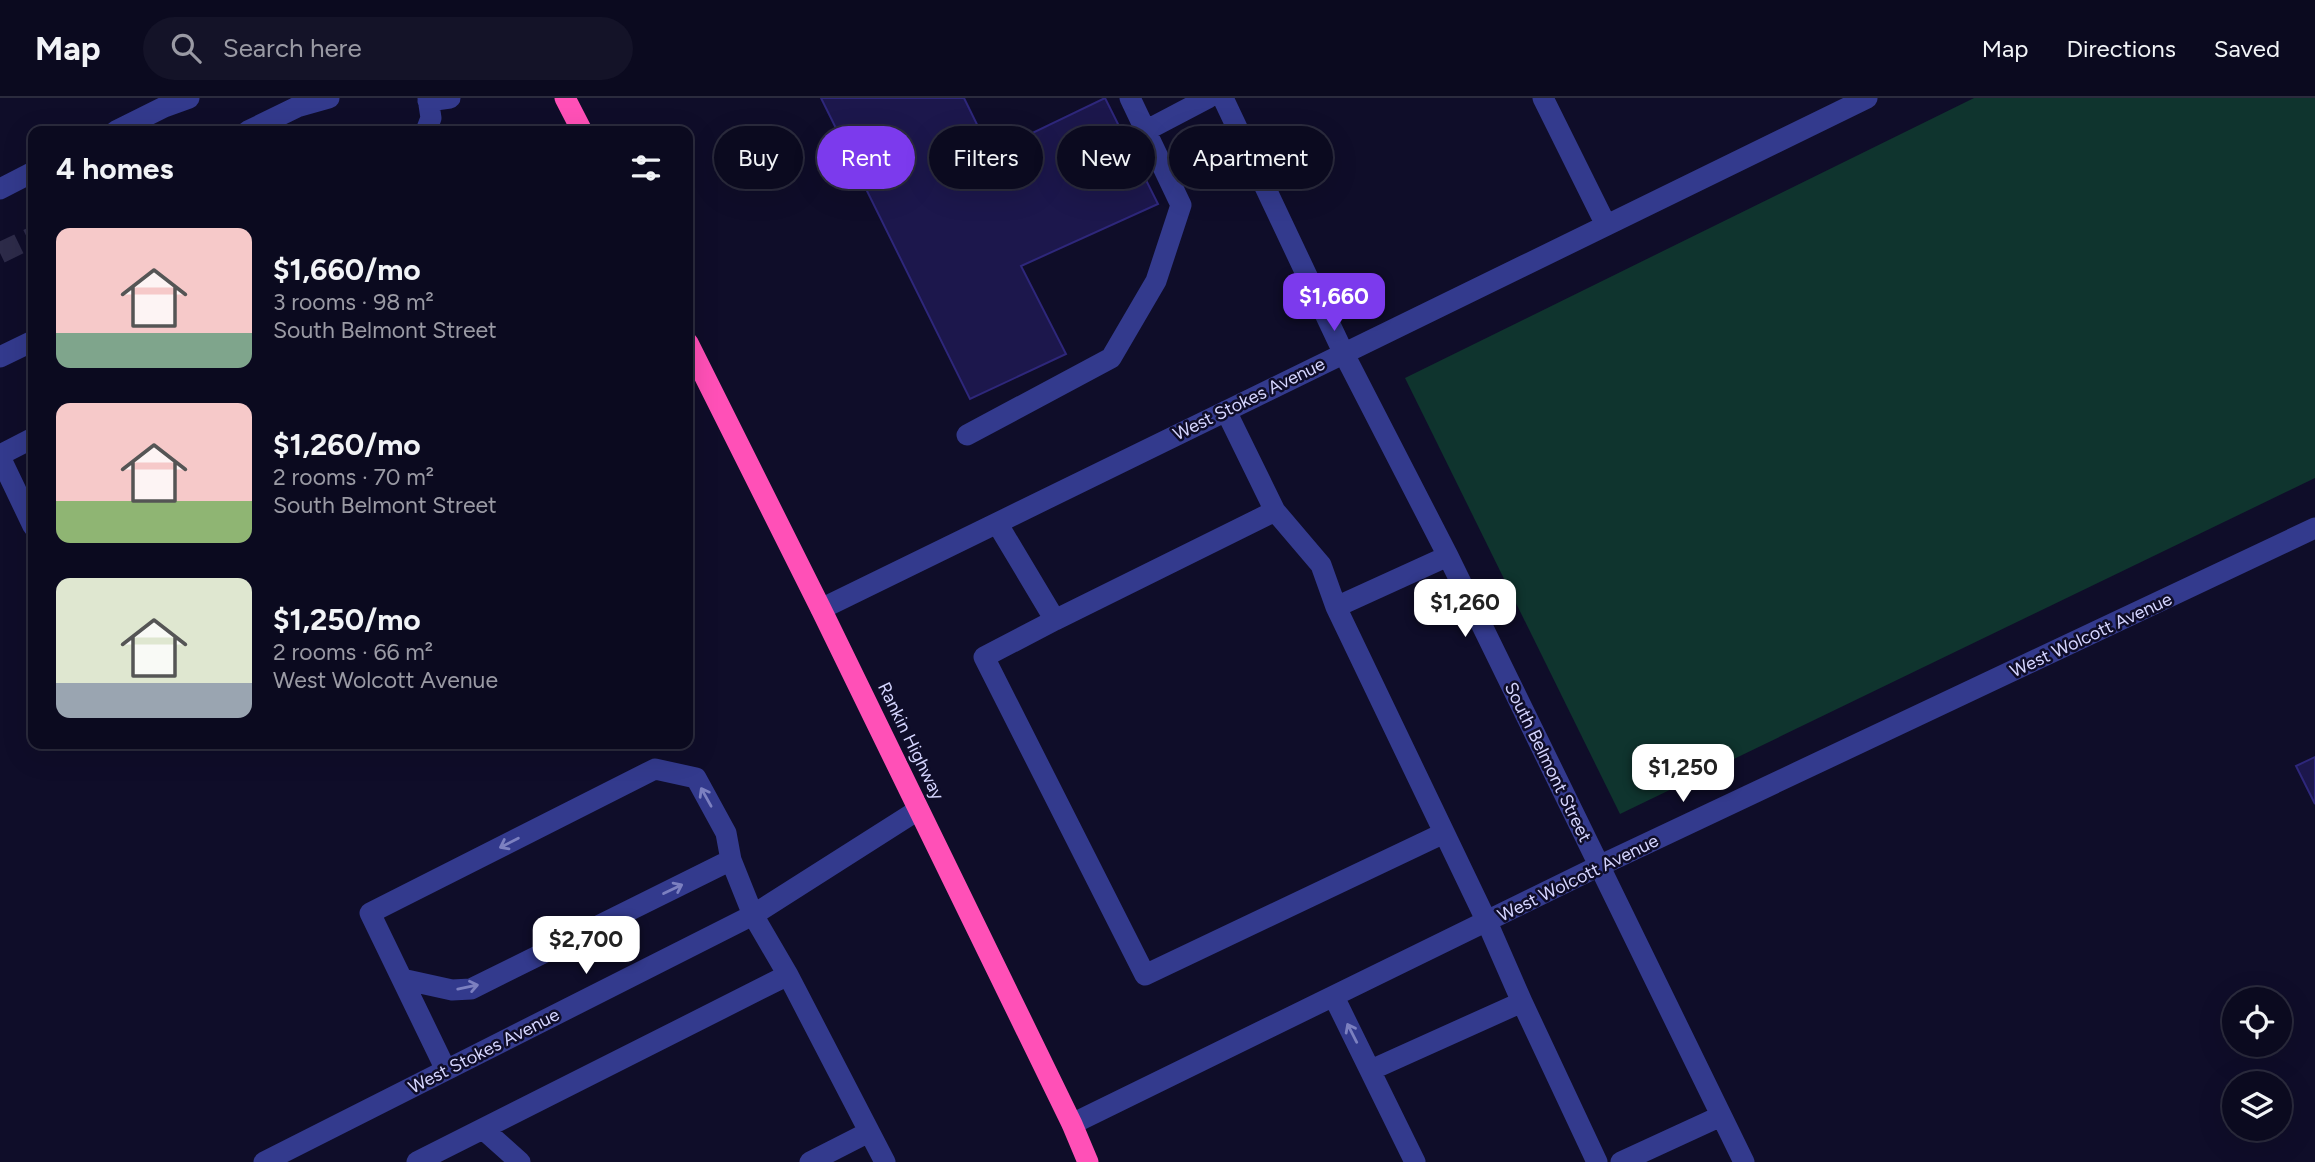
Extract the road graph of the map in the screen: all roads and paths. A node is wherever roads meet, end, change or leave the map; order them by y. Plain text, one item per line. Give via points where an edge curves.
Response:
1 (189, 98) edge
2 (329, 98) edge
3 (450, 98) edge
4 (565, 98) edge
5 (1130, 98) edge
6 (1208, 98) edge
7 (1223, 98) edge
8 (1543, 98) edge
9 (1867, 98) edge
10 (428, 100) edge
11 (126, 126) edge
12 (258, 126) edge
13 (428, 126) edge
14 (579, 126) edge
15 (1145, 126) edge
16 (1155, 126) edge
17 (1155, 148) edge
18 (28, 175) edge
19 (0, 189) edge
20 (1606, 225) junction
21 (28, 343) edge
22 (1343, 352) junction
23 (693, 353) edge
24 (0, 357) edge
25 (1226, 411) junction
26 (967, 435) dead end
27 (28, 441) edge
28 (0, 456) edge
29 (1275, 511) junction
30 (28, 515) edge
31 (998, 523) junction
32 (2315, 528) edge
33 (1448, 556) junction
34 (1336, 607) junction
35 (821, 609) junction
36 (1055, 620) junction
37 (918, 810) junction
38 (1444, 834) junction
39 (731, 860) junction
40 (1599, 866) junction
41 (752, 915) junction
42 (1487, 922) junction
43 (788, 975) junction
44 (402, 979) junction
45 (1334, 997) junction
46 (1522, 1002) junction
47 (446, 1070) junction
48 (1371, 1070) junction
49 (1721, 1116) junction
50 (1072, 1124) junction
51 (483, 1129) junction
52 (869, 1132) junction
53 (427, 1160) edge
54 (264, 1162) edge
55 (520, 1162) edge
56 (810, 1162) edge
57 (885, 1162) edge
58 (1088, 1162) edge
59 (1415, 1162) edge
60 (1597, 1162) edge
61 (1621, 1162) edge
62 (1744, 1162) edge

1 - 11 street
2 - 12 street
3 - 10 street
4 - 14 highway
5 - 15 street
6 - 16 street
7 - 22 street, South Belmont Street
8 - 20 street
9 - 20 street, West Stokes Avenue
10 - 13 street
17 - 26 street via 1181,205 1156,281 1111,358
18 - 19 street
20 - 22 street, West Stokes Avenue
21 - 24 street
22 - 25 street, West Stokes Avenue
22 - 33 street, South Belmont Street
23 - 35 highway, Rankin Highway
25 - 29 street
25 - 31 street, West Stokes Avenue
27 - 28 street
28 - 30 street
29 - 34 street via 1321,565
29 - 36 street
31 - 35 street, West Stokes Avenue
31 - 36 street
32 - 40 street, West Wolcott Avenue
33 - 34 street
33 - 40 street, South Belmont Street
34 - 38 street
35 - 37 highway, Rankin Highway
36 - 38 street via 984,657 1145,975
37 - 41 street, West Stokes Avenue
37 - 50 highway, Rankin Highway
38 - 42 street
39 - 41 street
44 -> 39 street via 452,990 471,989
39 -> 44 street via 726,833 696,778 654,769 370,913
40 - 42 street, West Wolcott Avenue
40 - 49 street, South Belmont Street
41 - 43 street
41 - 47 street, West Stokes Avenue
42 - 45 street, West Wolcott Avenue
42 - 46 street
43 - 51 street
43 - 52 street
44 - 47 street
48 -> 45 street
45 - 50 street, West Wolcott Avenue
46 - 48 street
46 - 60 street
47 - 54 street, West Stokes Avenue
48 - 59 street
49 - 61 street
49 - 62 street, South Belmont Street
50 - 58 highway, Rankin Highway
51 - 53 street
51 - 55 street
52 - 56 street
52 - 57 street

